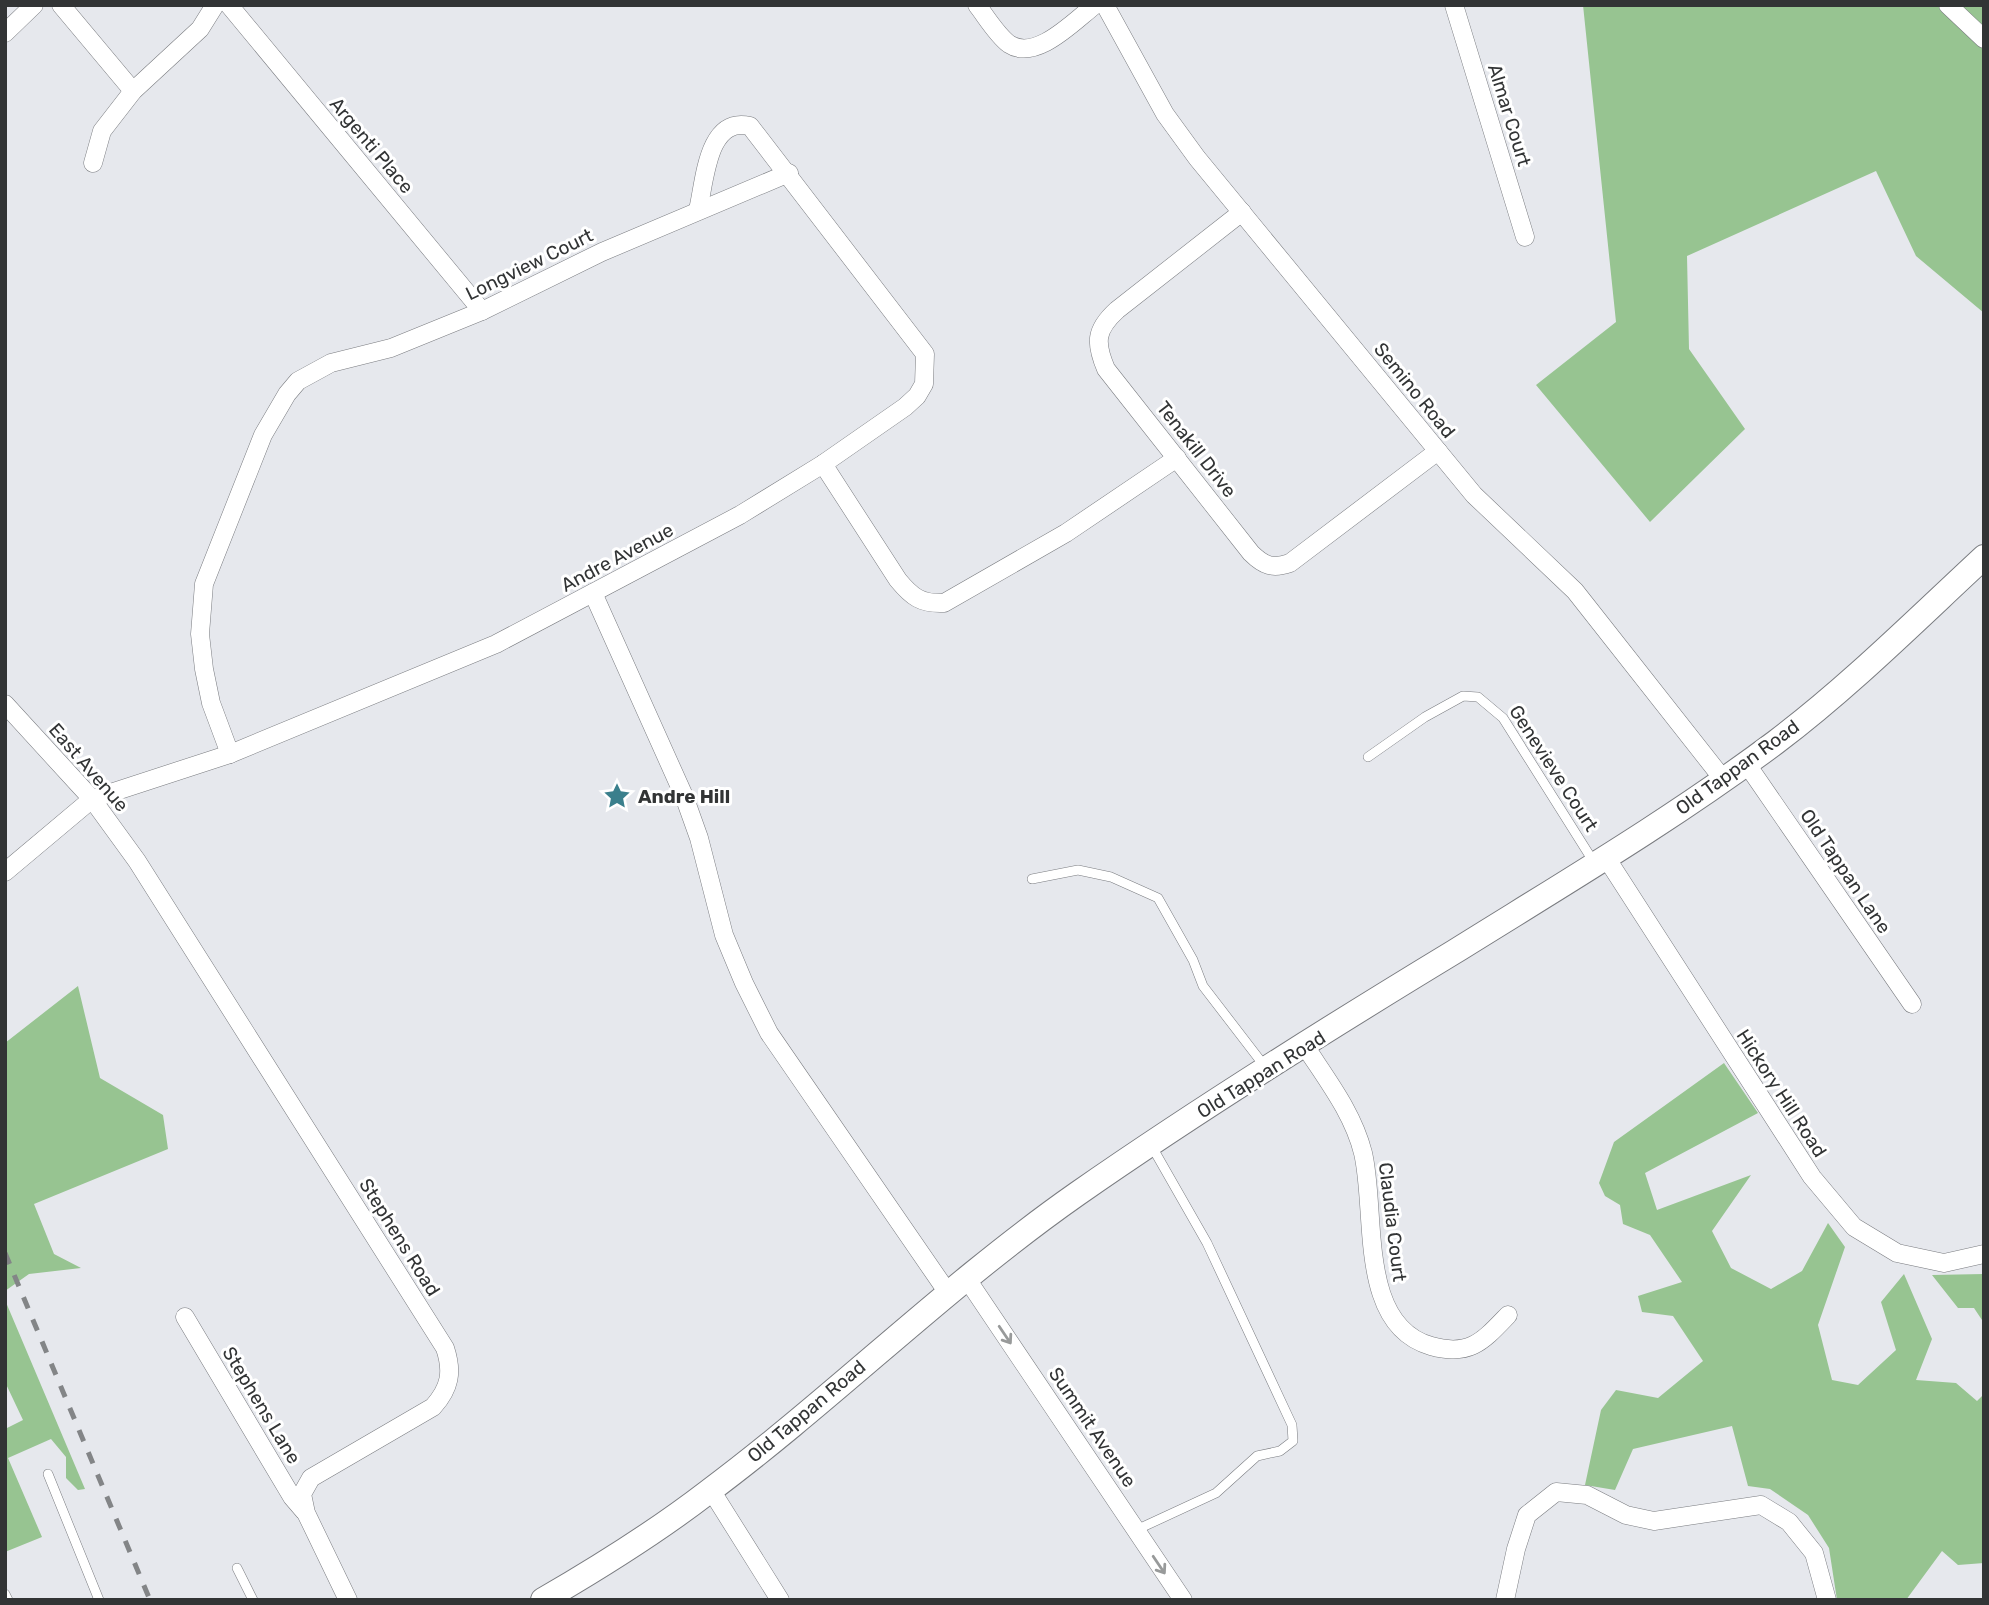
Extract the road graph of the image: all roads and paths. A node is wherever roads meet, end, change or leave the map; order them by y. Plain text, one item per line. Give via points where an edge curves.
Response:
1 (33, 5) edge
2 (61, 5) edge
3 (215, 5) edge
4 (229, 5) edge
5 (977, 5) edge
6 (1095, 5) edge
7 (1105, 5) edge
8 (1454, 5) edge
9 (1948, 5) edge
10 (5, 33) edge
11 (1984, 39) edge
12 (133, 91) junction
13 (93, 163) dead end
14 (789, 173) junction
15 (698, 210) junction
16 (1242, 212) junction
17 (1525, 237) dead end
18 (482, 311) junction
19 (1438, 451) junction
20 (1177, 458) junction
21 (823, 464) junction
22 (1984, 558) edge
23 (593, 593) junction
24 (5, 704) edge
25 (230, 754) junction
26 (1368, 757) dead end
27 (1746, 763) junction
28 (1723, 779) junction
29 (92, 799) junction
30 (137, 861) joint
31 (1601, 862) junction
32 (5, 872) edge
33 (1031, 879) dead end
34 (1912, 1004) dead end
35 (1305, 1046) junction
36 (1268, 1069) junction
37 (1150, 1143) junction
38 (1984, 1254) edge
39 (957, 1286) junction
40 (1508, 1315) dead end
41 (185, 1317) dead end
42 (48, 1474) dead end
43 (711, 1490) junction
44 (306, 1513) junction
45 (1136, 1530) junction
46 (237, 1568) dead end
47 (5, 1594) edge
48 (8, 1600) edge
49 (99, 1600) edge
50 (253, 1600) edge
51 (348, 1600) edge
52 (543, 1600) edge
53 (780, 1600) edge
54 (1183, 1600) edge
55 (1505, 1600) edge
56 (1827, 1600) edge

1 - 10 street
2 - 12 street
3 - 12 street via 200,29
4 - 18 street, Argenti Place
5 - 6 street via 1007,43 1022,50 1035,48
7 - 16 street, Semino Road via 1165,114
8 - 17 street, Almar Court
9 - 11 street
12 - 13 street via 102,131
14 - 15 street, Longview Court
14 - 15 street via 750,126 723,129 714,144
14 - 21 street via 914,338 925,354 927,370 917,396 905,407
15 - 18 street, Longview Court
16 - 19 street, Semino Road
16 - 20 street, Tenakill Drive via 1102,323 1098,338 1105,369
18 - 25 street, Longview Court via 391,348 315,370 298,381 275,412 204,584 200,609 211,703
19 - 20 street, Tenakill Drive via 1297,558 1277,568 1262,564 1251,553
19 - 28 street, Semino Road via 1474,495 1574,591
20 - 21 street via 1066,533 944,603 924,604 898,580
21 - 23 street, Andre Avenue via 740,515
22 - 27 main road, Old Tappan Road via 1825,703
23 - 25 street, Andre Avenue via 496,644
23 - 39 street via 684,796 724,935 769,1032
24 - 29 street, East Avenue
25 - 29 street, Andre Avenue
26 - 31 lane, Genevieve Court via 1463,696 1478,697 1503,718
27 - 28 main road, Old Tappan Road
27 - 34 street, Old Tappan Lane
28 - 31 main road, Old Tappan Road
29 - 30 street, East Avenue
29 - 32 street, Andre Avenue
30 - 44 street, Stephens Road via 444,1348 451,1367 443,1395 433,1407 311,1478 302,1493
31 - 35 main road, Old Tappan Road
31 - 38 street, Hickory Hill Road via 1812,1177 1854,1227 1897,1253 1944,1263
33 - 36 lane via 1079,870 1111,877 1157,898 1194,960 1203,986
35 - 36 main road, Old Tappan Road
35 - 40 street, Claudia Court via 1349,1113 1363,1153 1377,1285 1392,1318 1417,1342 1452,1352 1483,1342
36 - 37 main road, Old Tappan Road
37 - 39 main road, Old Tappan Road
37 - 45 lane via 1207,1243 1292,1425 1293,1441 1280,1451 1257,1456 1216,1493
39 - 43 main road, Old Tappan Road
39 -> 45 street, Summit Avenue
41 - 44 street, Stephens Lane via 292,1497
42 - 49 lane
43 - 52 main road, Old Tappan Road
43 - 53 street
44 - 51 street
45 -> 54 street, Summit Avenue
46 - 50 lane
47 - 48 lane
55 - 56 street via 1527,1516 1556,1492 1587,1495 1626,1515 1654,1521 1761,1505 1789,1522 1814,1553

